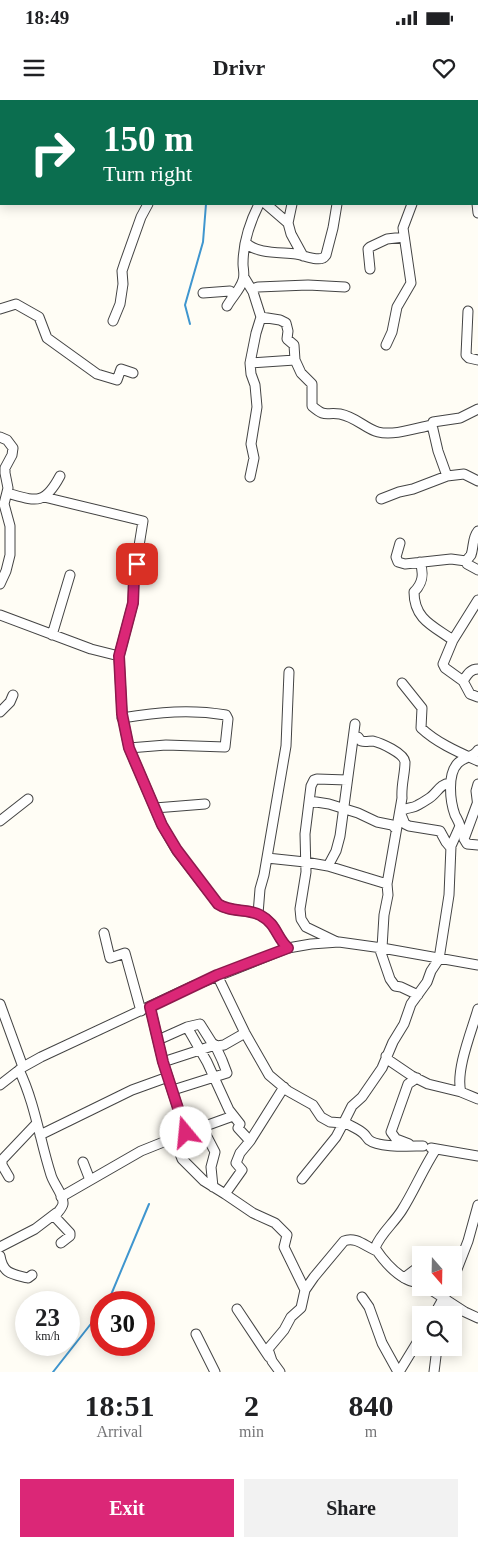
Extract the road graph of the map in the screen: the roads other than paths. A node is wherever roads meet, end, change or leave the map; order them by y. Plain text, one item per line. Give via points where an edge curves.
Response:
1 (147, 205) edge
2 (259, 205) edge
3 (267, 205) edge
4 (292, 205) edge
5 (337, 205) edge
6 (412, 205) edge
7 (288, 223) junction
8 (404, 237) junction
9 (246, 243) junction
10 (303, 256) junction
11 (370, 269) dead end
12 (244, 277) junction
13 (345, 287) dead end
14 (253, 292) junction
15 (203, 293) dead end
16 (232, 297) junction
17 (227, 306) dead end
18 (0, 308) edge
19 (468, 310) dead end
20 (261, 317) junction
21 (113, 322) dead end
22 (386, 345) dead end
23 (295, 360) junction
24 (478, 360) edge
25 (250, 363) junction
26 (133, 373) dead end
27 (478, 409) edge
28 (432, 425) junction
29 (0, 437) edge
30 (60, 476) dead end
31 (447, 476) junction
32 (250, 477) dead end
33 (478, 481) edge
34 (5, 494) edge
35 (44, 497) junction
36 (381, 499) dead end
37 (478, 531) edge
38 (400, 543) dead end
39 (466, 561) junction
40 (420, 562) junction
41 (478, 570) edge
42 (70, 574) dead end
43 (0, 584) edge
44 (478, 600) edge
45 (0, 615) edge
46 (52, 635) junction
47 (453, 640) junction
48 (119, 656) junction
49 (478, 669) edge
50 (289, 672) dead end
51 (463, 681) junction
52 (402, 683) dead end
53 (12, 695) dead end
54 (478, 697) edge
55 (0, 712) edge
56 (122, 718) junction
57 (354, 724) dead end
58 (354, 736) junction
59 (129, 748) junction
60 (478, 750) edge
61 (467, 756) junction
62 (478, 762) edge
63 (347, 780) junction
64 (450, 784) junction
65 (478, 784) edge
66 (28, 799) dead end
67 (310, 801) junction
68 (205, 804) dead end
69 (477, 806) edge
70 (155, 808) junction
71 (344, 808) junction
72 (400, 812) junction
73 (472, 817) junction
74 (0, 821) edge
75 (460, 828) junction
76 (396, 829) junction
77 (478, 846) edge
78 (451, 848) junction
79 (267, 858) junction
80 (306, 862) junction
81 (328, 866) junction
82 (387, 884) junction
83 (258, 914) junction
84 (104, 932) dead end
85 (339, 942) junction
86 (381, 947) junction
87 (288, 948) junction
88 (439, 959) junction
89 (478, 965) edge
90 (217, 975) junction
91 (418, 994) junction
92 (0, 1004) edge
93 (150, 1007) junction
94 (478, 1009) edge
95 (141, 1012) junction
96 (2, 1016) edge
97 (187, 1027) junction
98 (245, 1032) junction
99 (158, 1040) junction
100 (215, 1045) junction
101 (200, 1050) junction
102 (386, 1056) junction
103 (163, 1062) junction
104 (21, 1069) junction
105 (168, 1077) junction
106 (214, 1077) junction
107 (416, 1078) junction
108 (0, 1085) edge
109 (284, 1087) junction
110 (173, 1090) junction
111 (461, 1092) junction
112 (478, 1099) edge
113 (233, 1116) junction
114 (37, 1123) junction
115 (343, 1123) junction
116 (202, 1127) junction
117 (186, 1133) junction
118 (40, 1135) junction
119 (174, 1138) junction
120 (250, 1141) junction
121 (423, 1146) junction
122 (436, 1149) junction
123 (478, 1156) edge
124 (1, 1161) edge
125 (83, 1162) dead end
126 (9, 1177) dead end
127 (302, 1179) dead end
128 (90, 1180) junction
129 (213, 1187) junction
130 (225, 1194) junction
131 (61, 1197) junction
132 (478, 1205) edge
133 (56, 1213) junction
134 (61, 1243) dead end
135 (0, 1247) edge
136 (377, 1251) junction
137 (462, 1255) edge
138 (0, 1256) edge
139 (412, 1272) edge
140 (32, 1275) dead end
141 (404, 1278) junction
142 (412, 1282) edge
143 (305, 1290) junction
144 (441, 1296) edge
145 (447, 1296) edge
146 (362, 1298) dead end
147 (447, 1300) junction
148 (442, 1306) edge
149 (446, 1306) edge
150 (237, 1309) dead end
151 (478, 1318) edge
152 (196, 1334) dead end
153 (412, 1350) edge
154 (436, 1356) edge
155 (272, 1361) junction
156 (215, 1372) edge
157 (280, 1372) edge
158 (398, 1372) edge
159 (434, 1372) edge

1 - 21 street via 122,271 120,304
2 - 9 street
3 - 7 street
4 - 7 street
5 - 10 street via 326,255 324,258
6 - 8 street via 403,228
7 - 10 street
8 - 11 street via 370,247
8 - 22 street via 411,283 397,308
9 - 10 street via 249,247 274,253
9 - 12 street
12 - 14 street
12 - 16 street
13 - 14 street via 258,287
14 - 20 street
15 - 16 street via 230,291
16 - 17 street
18 - 26 street via 16,304 39,317 45,336 97,374 117,380 121,369
19 - 24 street via 466,355
20 - 23 street via 286,323 287,339 294,345
20 - 25 street
23 - 25 street
23 - 28 street via 301,373 312,384 312,406 325,415 339,414 359,420 377,432
25 - 32 street via 258,407 251,444 254,458
27 - 28 street via 460,418 433,422
28 - 31 street
29 - 34 street via 13,448 5,468 8,488
30 - 35 street
31 - 33 street via 464,474
31 - 36 street
34 - 35 street via 33,500
34 - 43 street via 10,555
35 - 48 street via 143,522 133,603
37 - 39 street
38 - 40 street via 396,556 398,562
39 - 40 street
39 - 41 street
40 - 47 street via 422,578 414,592 417,611
42 - 46 street
44 - 47 street
45 - 46 street
46 - 48 street
47 - 51 street via 443,664
48 - 56 street
49 - 51 street via 468,673
50 - 79 street via 286,746
51 - 54 street via 470,694
52 - 61 street via 422,708 421,728 449,749
53 - 55 street
56 - 59 street
56 - 59 street via 196,711 226,715 228,719 225,747 166,745
57 - 58 street
58 - 63 street
58 - 72 street via 361,741 391,748 403,756
59 - 70 street
60 - 61 street via 476,754
61 - 62 street
61 - 64 street via 455,767
63 - 67 street via 314,780
63 - 71 street
64 - 72 street via 438,788 418,805
64 - 75 street
65 - 69 street
66 - 74 street
67 - 71 street
67 - 80 street via 305,834
68 - 70 street
69 - 73 street
70 - 83 street via 177,850 218,904 225,909
71 - 76 street
71 - 81 street via 336,851
72 - 76 street
72 - 78 street via 408,826 440,831
73 - 75 street
73 - 77 street via 465,842
75 - 78 street
76 - 82 street
78 - 88 street via 449,895
79 - 80 street
79 - 83 street
80 - 81 street
80 - 85 street via 301,919 306,927
81 - 82 street
82 - 86 street
83 - 87 street via 272,923
84 - 95 street via 110,958 125,953
85 - 86 street
85 - 87 street
86 - 88 street
86 - 91 street via 395,986
87 - 90 street
88 - 89 street
88 - 91 street
90 - 93 street
90 - 98 street
91 - 102 street
92 - 96 street
93 - 95 street
93 - 99 street
94 - 111 street via 463,1057
95 - 104 street
96 - 104 street
97 - 99 street
97 - 100 street via 200,1024
97 - 101 street
98 - 100 street via 224,1044
98 - 109 street via 270,1075
99 - 103 street
100 - 101 street
100 - 106 street via 227,1073
101 - 103 street
101 - 106 street
102 - 107 street
102 - 115 street via 382,1068
103 - 105 street
104 - 108 street
104 - 114 street
105 - 110 street
105 - 118 street via 132,1090
106 - 110 street
106 - 113 street
107 - 111 street
107 - 121 street via 408,1084 391,1132 411,1145
109 - 115 street via 313,1105 321,1117
109 - 120 street
110 - 117 street
111 - 112 street
113 - 116 street
113 - 120 street via 240,1124 238,1128
114 - 118 street
114 - 124 street
115 - 121 street via 356,1128 374,1143
115 - 127 street via 336,1137
116 - 117 street
116 - 129 street via 215,1152 211,1167
117 - 119 street
118 - 131 street via 52,1180
119 - 128 street
119 - 129 street via 182,1159
120 - 130 street via 236,1163 242,1170
121 - 122 street
122 - 123 street
122 - 136 street via 403,1209 378,1241
124 - 126 street
125 - 128 street
128 - 131 street
129 - 130 street
130 - 143 street via 253,1213 276,1223 286,1235 284,1247
131 - 133 street via 62,1206
132 - 137 street
133 - 134 street via 55,1217 70,1233
133 - 135 street via 35,1229
136 - 141 street via 393,1271
136 - 143 street via 356,1240 344,1241
138 - 140 street via 4,1269 28,1278
139 - 141 street
141 - 142 street
143 - 155 street via 301,1308 268,1349
144 - 147 street
145 - 147 street
146 - 158 street via 370,1307 382,1343
147 - 148 street
147 - 149 street
147 - 151 street
150 - 155 street
152 - 156 street
153 - 158 street
154 - 159 street
155 - 157 street

